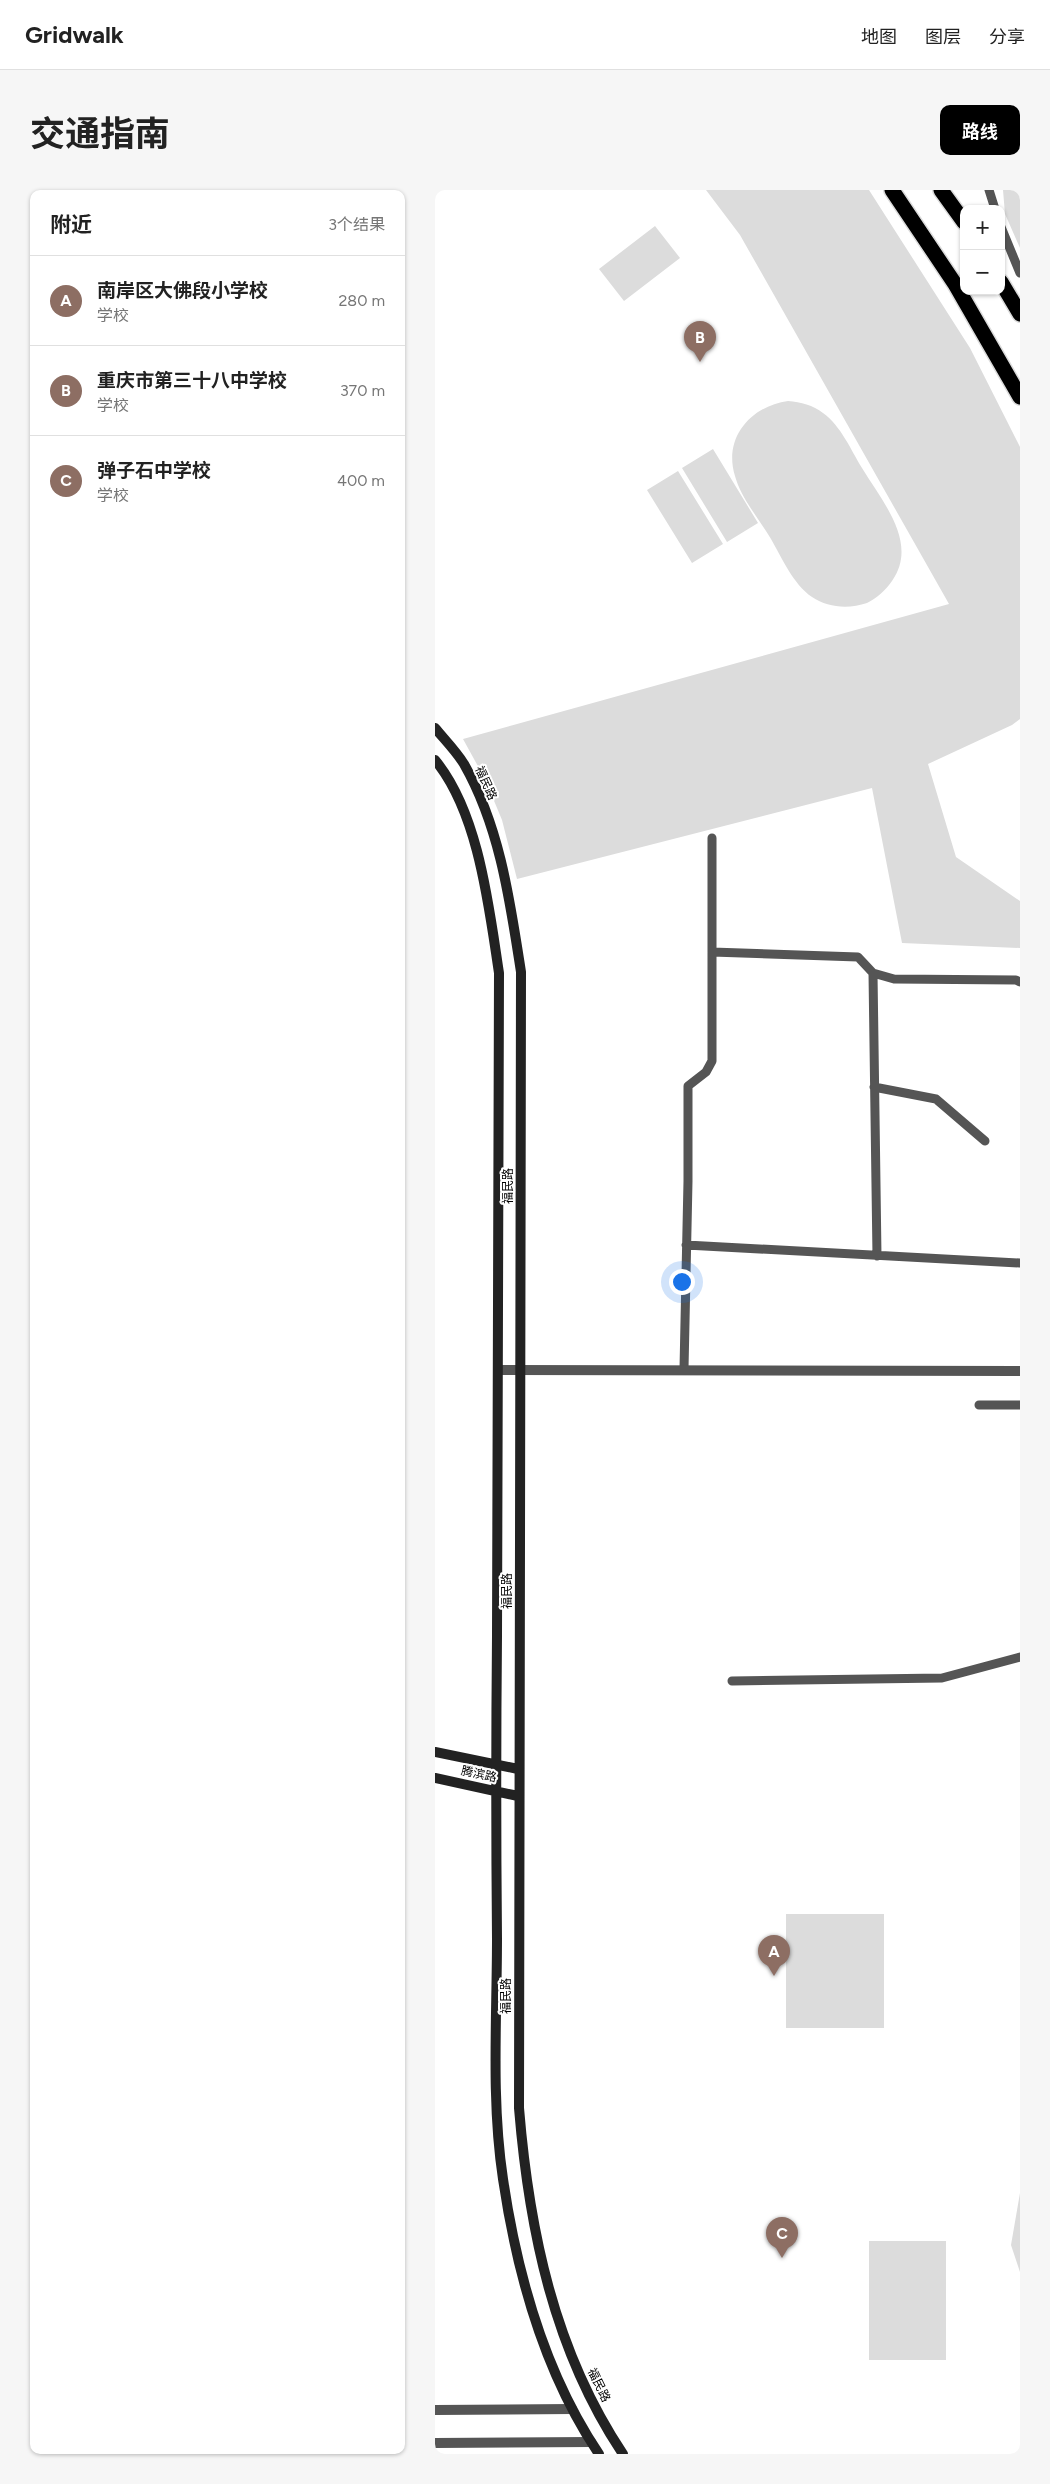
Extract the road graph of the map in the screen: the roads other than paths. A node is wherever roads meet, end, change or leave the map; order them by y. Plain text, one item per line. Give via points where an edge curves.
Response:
1 (892, 190) edge
2 (941, 190) edge
3 (989, 190) edge
4 (994, 205) edge
5 (960, 216) edge
6 (1005, 237) edge
7 (1020, 273) edge
8 (1005, 289) edge
9 (1020, 314) edge
10 (1020, 397) edge
11 (435, 728) edge
12 (435, 760) edge
13 (712, 838) dead end
14 (712, 952) junction
15 (873, 973) junction
16 (1020, 982) edge
17 (874, 1087) junction
18 (985, 1141) dead end
19 (686, 1245) junction
20 (877, 1256) junction
21 (1020, 1263) edge
22 (684, 1369) junction
23 (498, 1370) junction
24 (520, 1371) junction
25 (1020, 1371) edge
26 (979, 1405) dead end
27 (1020, 1405) edge
28 (1020, 1658) edge
29 (732, 1681) dead end
30 (435, 1752) edge
31 (496, 1765) junction
32 (519, 1769) junction
33 (435, 1778) edge
34 (496, 1790) junction
35 (519, 1796) junction
36 (435, 2410) edge
37 (572, 2410) junction
38 (591, 2442) junction
39 (435, 2443) edge
40 (599, 2454) edge
41 (623, 2454) edge

1 - 10 highway via 955,284
2 - 5 highway
3 - 4 lane
6 - 7 lane
8 - 9 highway
11 - 24 main road, 福民路 via 463,763 491,826 509,897 521,972
12 - 23 main road, 福民路 via 447,774 472,833 499,974
13 - 14 lane
14 - 15 lane via 858,957
14 - 19 lane via 712,1061 706,1072 688,1086
15 - 16 lane via 894,979
15 - 17 lane
17 - 18 lane via 936,1098
17 - 20 lane
19 - 20 lane
19 - 22 lane
20 - 21 lane
22 - 24 street
22 - 25 street
23 - 24 street
23 - 31 main road, 福民路
24 - 32 main road, 福民路
26 - 27 lane
28 - 29 lane via 942,1678
30 - 31 main road, 腾滨路
31 - 32 main road, 腾滨路
31 - 34 main road, 福民路
32 - 35 main road, 福民路
33 - 34 main road, 腾滨路
34 - 35 main road, 腾滨路
34 - 37 main road, 福民路 via 497,2109 502,2176 515,2246 531,2306
35 - 41 main road, 福民路 via 519,2108 524,2174 550,2297 593,2402
36 - 37 street
37 - 38 main road, 福民路
38 - 39 street
38 - 40 main road, 福民路

